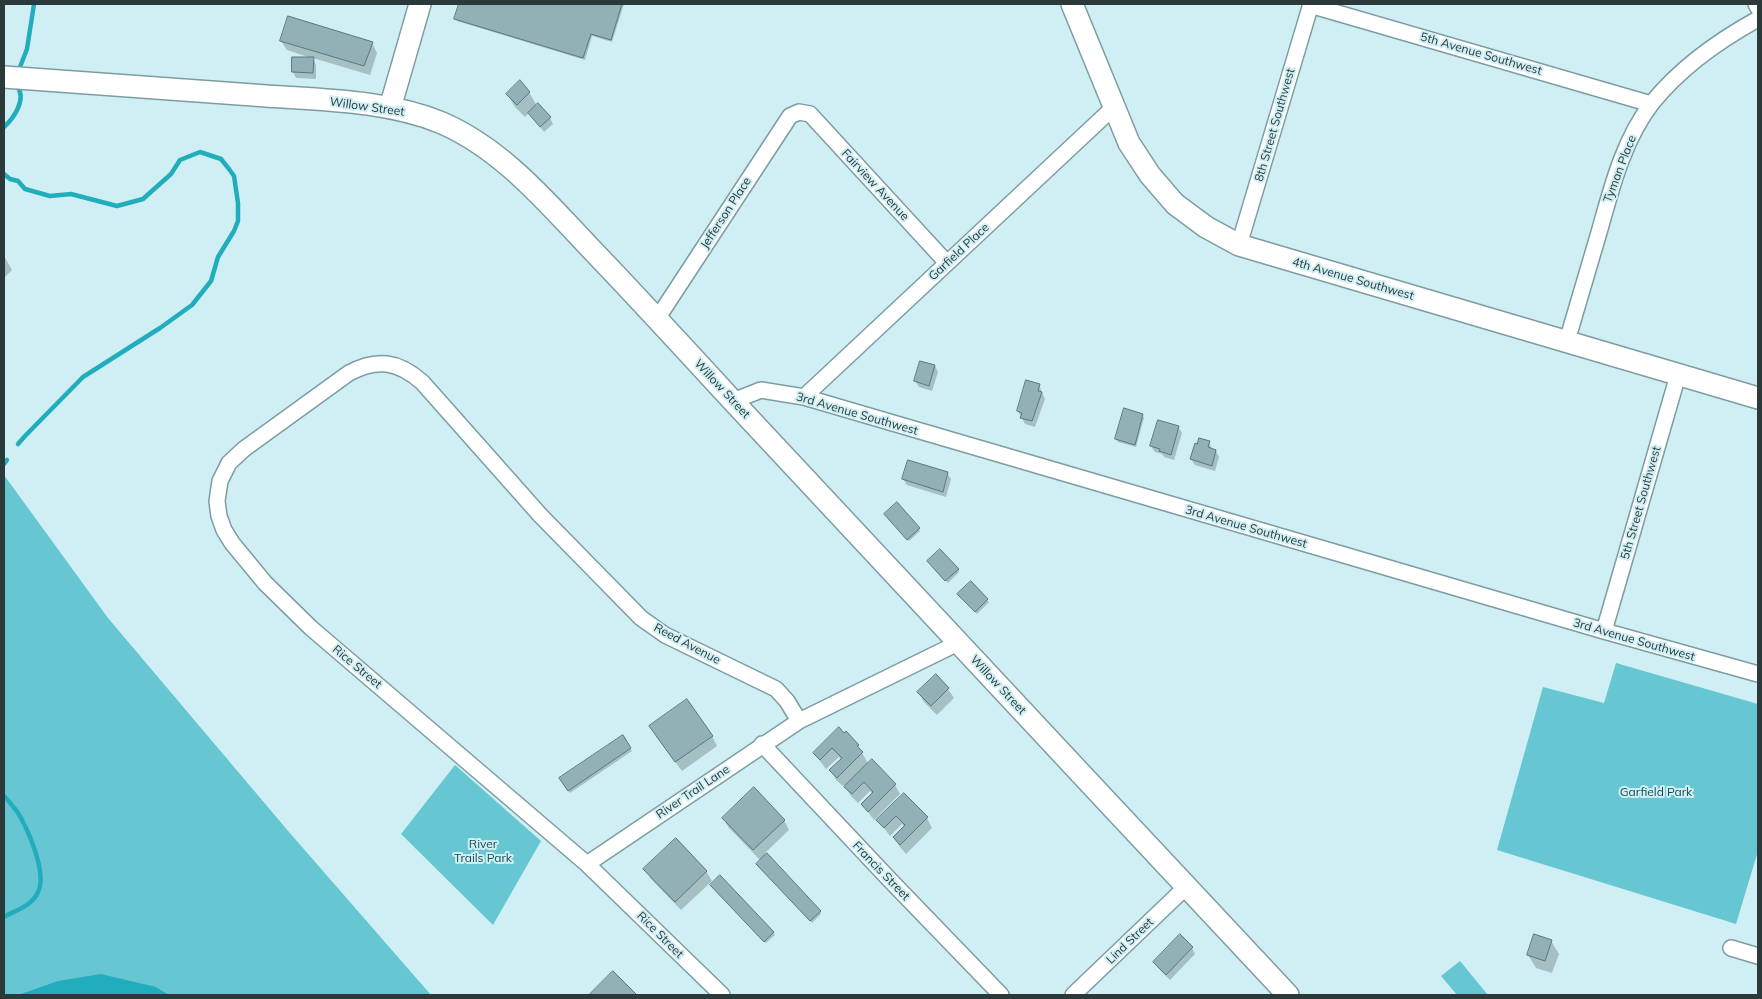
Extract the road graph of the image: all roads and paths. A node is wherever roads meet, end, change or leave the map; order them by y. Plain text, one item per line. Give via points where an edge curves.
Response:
1 (420, 4) edge
2 (1072, 4) edge
3 (1310, 4) edge
4 (1756, 4) edge
5 (1758, 8) edge
6 (1758, 19) edge
7 (4, 77) edge
8 (1652, 104) junction
9 (1114, 107) junction
10 (390, 108) junction
11 (800, 112) joint
12 (1240, 246) junction
13 (947, 263) junction
14 (657, 319) junction
15 (1567, 342) junction
16 (1678, 375) junction
17 (422, 382) joint
18 (804, 398) junction
19 (1758, 398) edge
20 (733, 401) junction
21 (1604, 631) junction
22 (958, 643) junction
23 (1758, 674) edge
24 (798, 720) junction
25 (762, 744) junction
26 (588, 864) junction
27 (1187, 886) junction
28 (1731, 948) dead end
29 (1758, 956) edge
30 (722, 995) edge
31 (1002, 995) edge
32 (1073, 995) edge
33 (1288, 995) edge

1 - 10 street
2 - 9 street, 4th Avenue Southwest
3 - 8 street, 5th Avenue Southwest
3 - 12 street, 8th Street Southwest
4 - 5 street
6 - 8 street, Tyman Place via 1702,53
7 - 10 street, Willow Street via 328,100
8 - 15 street, Tyman Place via 1629,140 1611,189
9 - 12 street, 4th Avenue Southwest via 1129,143 1175,204
9 - 13 street, Garfield Place
10 - 14 street, Willow Street via 443,124 501,159 530,184
11 - 13 street, Fairview Avenue via 810,114
11 - 14 street, Jefferson Place via 790,116
12 - 15 street, 4th Avenue Southwest
13 - 18 street, Garfield Place
14 - 20 street, Willow Street
15 - 16 street, 4th Avenue Southwest
16 - 19 street, 4th Avenue Southwest
16 - 21 street, 5th Street Southwest
17 - 24 street, Reed Avenue via 540,516 641,618 665,635 776,689
17 - 26 street, Rice Street via 410,372 378,364 349,373 230,462 220,481 219,516 232,543 287,606
18 - 20 street, 3rd Avenue Southwest via 761,390
18 - 21 street, 3rd Avenue Southwest
20 - 22 street, Willow Street
21 - 23 street, 3rd Avenue Southwest
22 - 24 street
22 - 27 street, Willow Street
24 - 25 street, River Trail Lane
25 - 26 street, River Trail Lane
25 - 31 street, Francis Street
26 - 30 street, Rice Street
27 - 32 street, Lind Street
27 - 33 street, Willow Street
28 - 29 street

